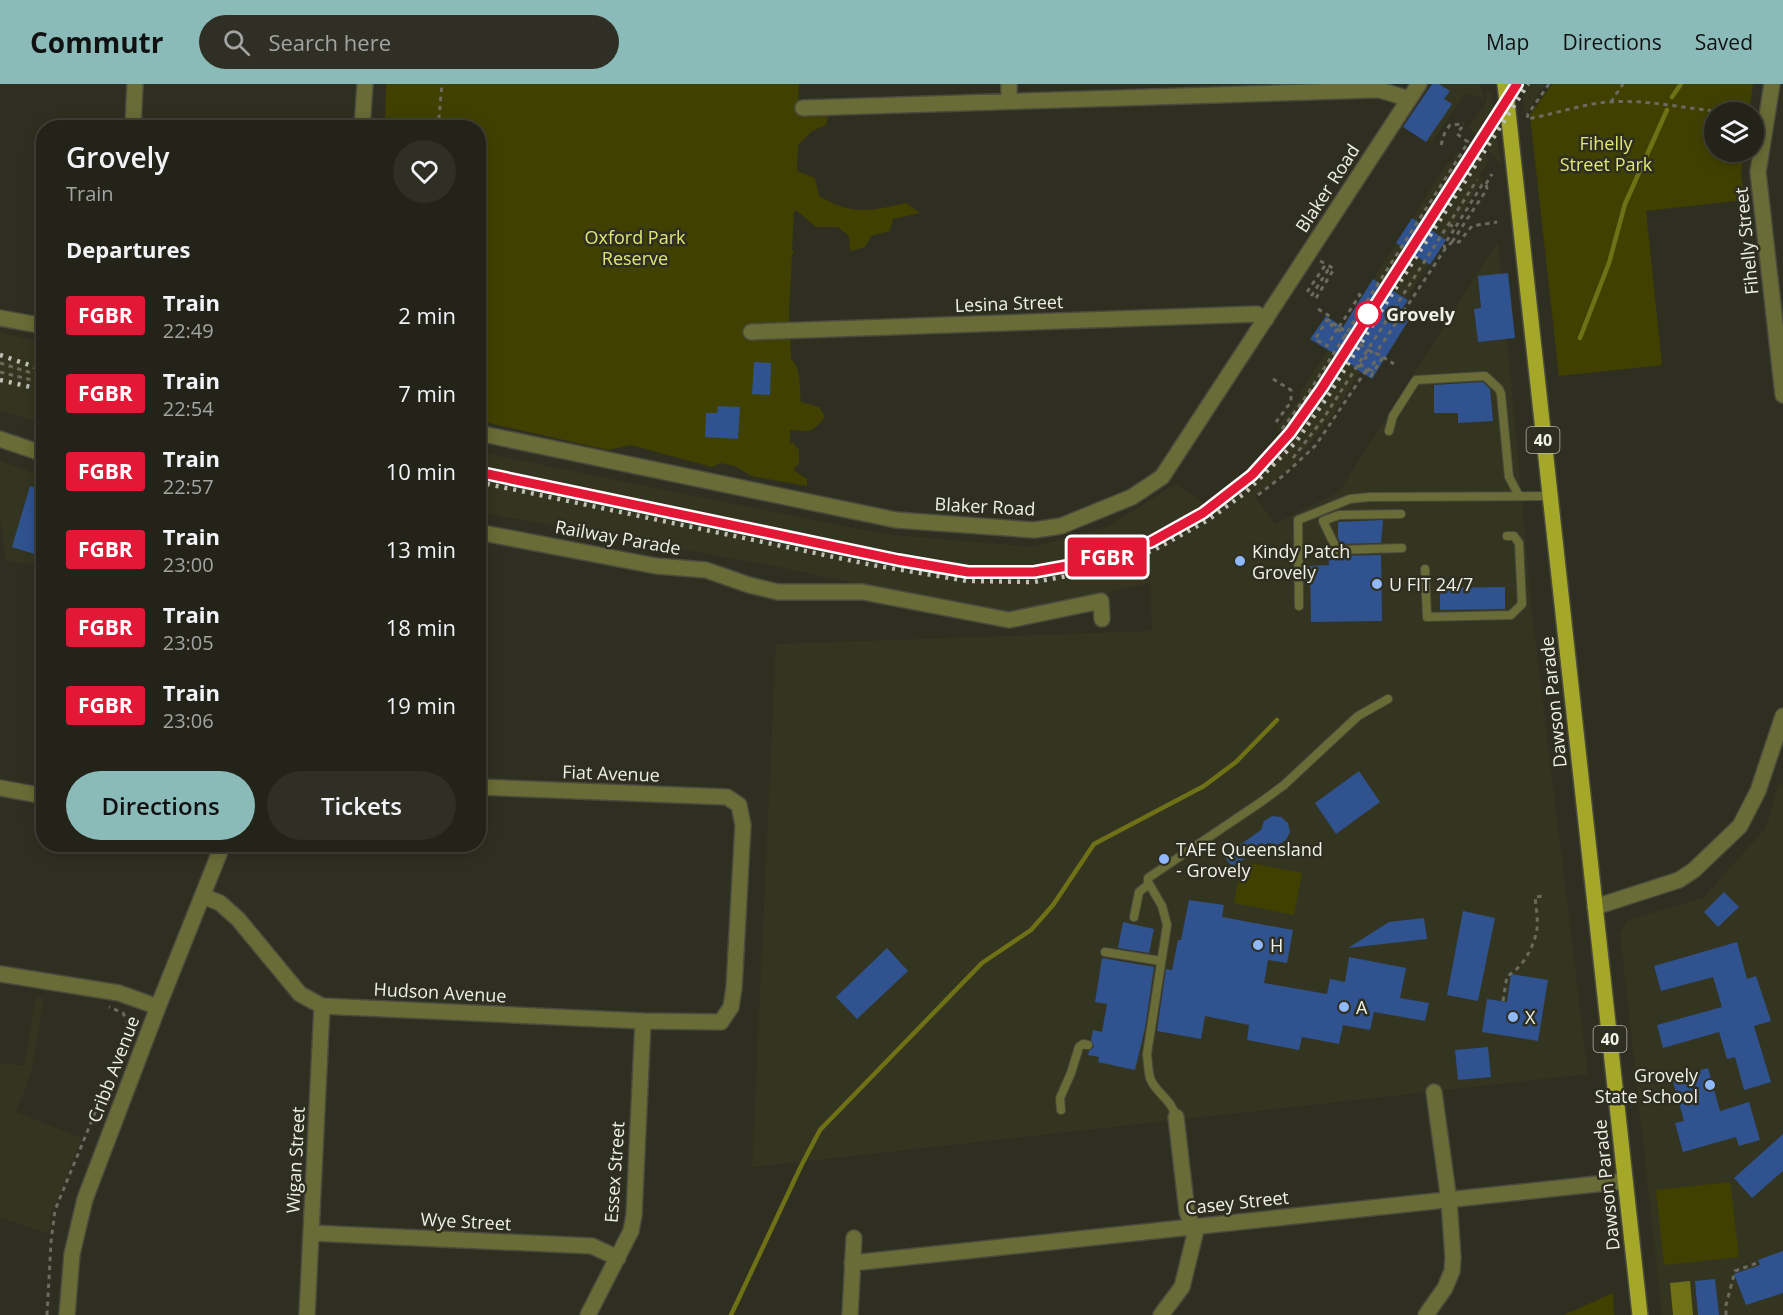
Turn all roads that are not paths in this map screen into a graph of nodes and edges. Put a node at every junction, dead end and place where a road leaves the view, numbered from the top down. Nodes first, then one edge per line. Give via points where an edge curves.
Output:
1 (135, 84) edge
2 (364, 84) edge
3 (1009, 84) edge
4 (1419, 84) edge
5 (1504, 84) edge
6 (1772, 84) edge
7 (1409, 99) junction
8 (1010, 101) junction
9 (803, 108) dead end
10 (133, 120) edge
11 (362, 120) edge
12 (0, 318) edge
13 (1266, 319) junction
14 (36, 325) edge
15 (752, 332) dead end
16 (1783, 395) edge
17 (1389, 431) dead end
18 (486, 435) edge
19 (0, 439) edge
20 (36, 451) edge
21 (1519, 496) junction
22 (1549, 496) junction
23 (1401, 514) dead end
24 (486, 534) edge
25 (1507, 536) dead end
26 (1402, 548) dead end
27 (1425, 569) dead end
28 (1299, 606) dead end
29 (1102, 619) dead end
30 (1388, 699) dead end
31 (1783, 716) edge
32 (0, 788) edge
33 (486, 788) edge
34 (36, 795) edge
35 (220, 852) edge
36 (1149, 884) junction
37 (203, 896) junction
38 (1595, 907) junction
39 (1134, 917) dead end
40 (1105, 952) dead end
41 (1161, 961) junction
42 (0, 974) edge
43 (322, 1006) junction
44 (158, 1007) junction
45 (643, 1021) junction
46 (721, 1022) joint
47 (1088, 1045) dead end
48 (1434, 1092) dead end
49 (1062, 1110) dead end
50 (1176, 1117) joint
51 (1625, 1181) junction
52 (1449, 1201) junction
53 (1191, 1226) junction
54 (311, 1233) junction
55 (854, 1238) dead end
56 (618, 1258) junction
57 (852, 1263) junction
58 (67, 1315) edge
59 (307, 1315) edge
60 (588, 1315) edge
61 (850, 1315) edge
62 (1161, 1315) edge
63 (1426, 1315) edge
64 (1640, 1315) edge

1 - 10 street
2 - 11 street
3 - 8 street
4 - 7 street, Blaker Road
5 - 22 main road, Dawson Parade / 40
6 - 16 street, Fihelly Street via 1758,172
7 - 8 street via 1371,90
7 - 13 street, Blaker Road
8 - 9 street
12 - 14 street
13 - 15 street, Lesina Street via 1257,314
13 - 18 street, Blaker Road via 1162,477 1132,497 1062,526 1035,530 896,520
17 - 21 lane via 1392,416 1416,380 1485,376 1502,394 1509,477
19 - 20 street
21 - 22 lane
21 - 28 lane via 1360,498 1298,520
22 - 38 main road, Dawson Parade / 40
23 - 26 lane via 1339,515 1323,521 1337,550
24 - 29 street, Railway Parade via 656,566 706,570 778,592 863,592 1009,620 1101,601
25 - 27 lane via 1514,536 1519,543 1522,604 1511,615 1427,617
30 - 36 lane via 1358,716 1262,802 1149,875
31 - 38 street via 1758,791 1740,826 1679,880
32 - 34 street
33 - 46 street, Fiat Avenue via 727,797 739,805 743,825 735,988 731,1007
35 - 37 street, Cribb Avenue
36 - 39 lane via 1139,892
36 - 41 lane via 1166,915
37 - 43 street, Hudson Avenue via 220,903 238,919 300,994
37 - 44 street, Cribb Avenue
38 - 51 main road, Dawson Parade / 40
40 - 41 lane
41 - 50 lane via 1147,1054 1150,1078 1173,1105
42 - 44 street via 119,993
43 - 45 street, Hudson Avenue
43 - 54 street, Wigan Street
44 - 58 street, Cribb Avenue via 85,1199 72,1254
45 - 46 street, Hudson Avenue
45 - 56 street, Essex Street via 634,1215
47 - 49 lane via 1079,1047 1060,1098
48 - 52 street
50 - 53 street
51 - 52 street, Casey Street
51 - 64 main road, Dawson Parade / 40
52 - 53 street, Casey Street
52 - 63 street via 1452,1271
53 - 57 street, Casey Street
53 - 62 street via 1194,1234 1182,1287
54 - 56 street, Wye Street via 592,1246
54 - 59 street, Wigan Street
55 - 57 street
56 - 60 street, Essex Street
57 - 61 street

